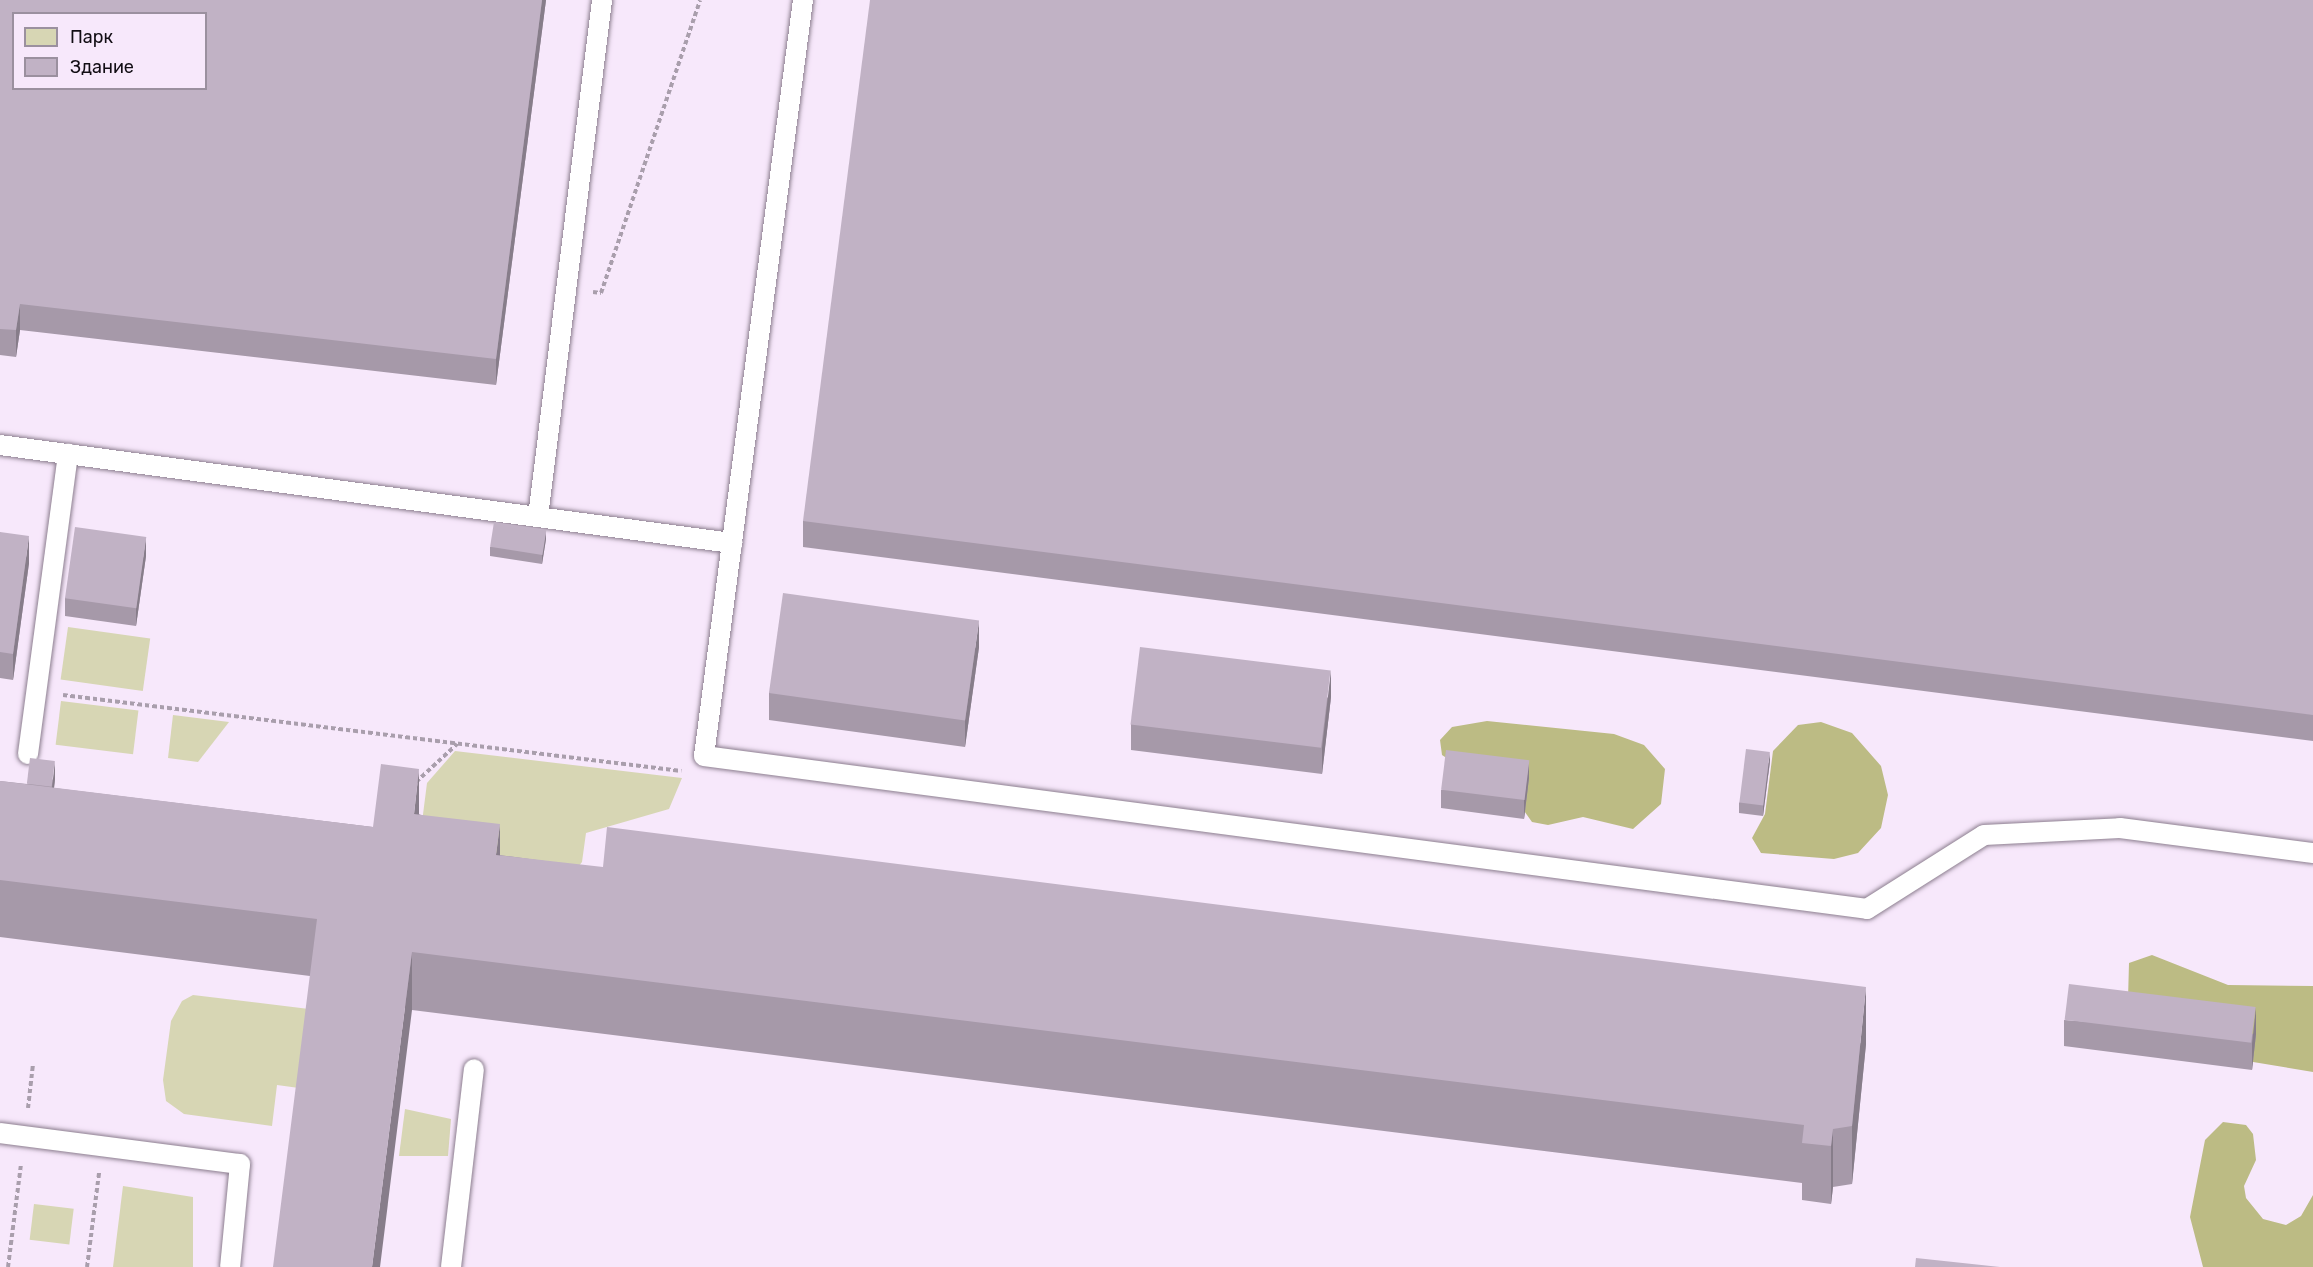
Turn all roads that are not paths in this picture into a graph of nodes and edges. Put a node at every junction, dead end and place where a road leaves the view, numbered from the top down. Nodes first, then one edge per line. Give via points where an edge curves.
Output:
1 (602, 0) edge
2 (803, 0) edge
3 (0, 445) edge
4 (68, 454) junction
5 (538, 517) junction
6 (732, 543) junction
7 (28, 754) dead end
8 (2313, 853) edge
9 (474, 1069) dead end
10 (0, 1133) edge
11 (230, 1267) edge
12 (451, 1267) edge

1 - 5 lane
2 - 6 lane
3 - 4 lane
4 - 5 lane
4 - 7 lane
5 - 6 lane
6 - 8 lane via 704,756 1867,909 1984,835 2120,828
9 - 12 lane
10 - 11 lane via 240,1164

